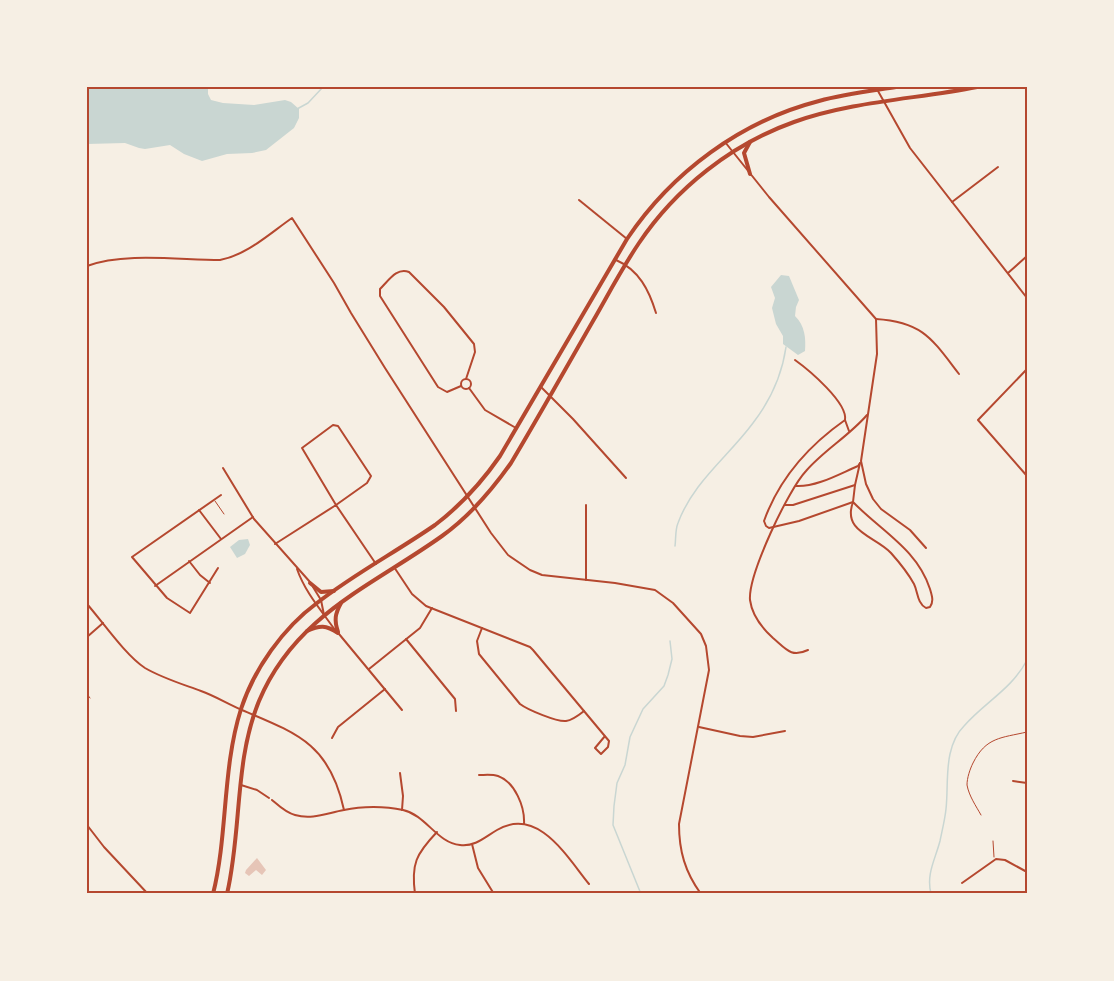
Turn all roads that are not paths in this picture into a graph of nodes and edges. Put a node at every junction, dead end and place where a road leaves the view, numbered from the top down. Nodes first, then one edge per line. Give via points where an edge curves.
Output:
1 (896, 87) edge
2 (977, 87) edge
3 (877, 90) junction
4 (884, 102) junction
5 (725, 142) junction
6 (750, 142) junction
7 (733, 152) junction
8 (998, 167) dead end
9 (750, 174) junction
10 (579, 200) dead end
11 (952, 202) junction
12 (627, 239) junction
13 (1027, 256) edge
14 (614, 259) junction
15 (626, 264) junction
16 (87, 266) edge
17 (1008, 273) junction
18 (1027, 298) edge
19 (656, 313) dead end
20 (876, 320) junction
21 (795, 360) dead end
22 (1027, 369) edge
23 (959, 374) dead end
24 (466, 379) junction
25 (460, 386) junction
26 (540, 386) junction
27 (469, 388) junction
28 (550, 395) junction
29 (868, 413) junction
30 (845, 420) junction
31 (516, 428) junction
32 (850, 432) junction
33 (861, 460) junction
34 (223, 468) dead end
35 (1027, 476) edge
36 (626, 478) dead end
37 (855, 485) junction
38 (795, 486) junction
39 (221, 495) dead end
40 (468, 496) junction
41 (214, 500) junction
42 (853, 502) junction
43 (785, 504) junction
44 (336, 505) junction
45 (586, 505) dead end
46 (475, 507) junction
47 (199, 510) junction
48 (224, 514) dead end
49 (253, 517) junction
50 (774, 527) junction
51 (220, 539) junction
52 (275, 544) junction
53 (926, 548) dead end
54 (189, 561) junction
55 (376, 564) junction
56 (394, 567) junction
57 (218, 568) dead end
58 (297, 569) junction
59 (586, 580) junction
60 (210, 583) junction
61 (310, 583) junction
62 (155, 586) junction
63 (334, 591) junction
64 (321, 600) junction
65 (342, 602) junction
66 (87, 604) edge
67 (315, 604) junction
68 (432, 608) junction
69 (324, 615) junction
70 (104, 623) junction
71 (482, 628) junction
72 (304, 633) junction
73 (338, 633) junction
74 (87, 637) edge
75 (406, 639) junction
76 (808, 650) dead end
77 (369, 669) junction
78 (385, 689) junction
79 (87, 694) edge
80 (90, 698) dead end
81 (241, 709) junction
82 (402, 710) dead end
83 (456, 711) dead end
84 (584, 711) junction
85 (254, 714) junction
86 (699, 727) junction
87 (786, 731) dead end
88 (1027, 732) edge
89 (605, 736) junction
90 (332, 738) dead end
91 (400, 773) dead end
92 (479, 775) dead end
93 (1013, 781) dead end
94 (1027, 783) edge
95 (241, 785) junction
96 (268, 798) dead end
97 (272, 800) dead end
98 (344, 810) junction
99 (402, 810) junction
100 (981, 815) dead end
101 (524, 824) junction
102 (87, 825) edge
103 (437, 832) junction
104 (993, 841) dead end
105 (472, 844) junction
106 (995, 859) junction
107 (1027, 872) edge
108 (962, 883) dead end
109 (229, 884) junction
110 (589, 884) dead end
111 (148, 894) edge
112 (213, 894) edge
113 (227, 894) edge
114 (232, 894) edge
115 (415, 894) edge
116 (494, 894) edge
117 (701, 894) edge

1 - 3 main road
2 - 4 main road
3 - 4 street
3 - 5 main road via 801,106
4 - 6 main road via 809,117
4 - 11 street via 910,148
5 - 7 street
5 - 12 main road via 672,184
6 - 7 main road
6 - 9 main road via 744,153
7 - 9 street
7 - 15 main road via 673,201
8 - 11 street
9 - 20 street
10 - 12 street
11 - 17 street
12 - 14 main road
13 - 17 street
14 - 15 street
14 - 26 main road
15 - 19 street via 642,281
15 - 28 main road
16 - 40 street via 118,259 234,258 292,218
17 - 18 street
20 - 23 street via 899,322 922,331
20 - 29 street via 877,354
21 - 30 street via 838,401
22 - 35 street via 978,420
24 - 25 street
24 - 25 street via 474,344 409,272 398,272 380,289 380,296 438,387 447,392
24 - 27 street via 471,383
25 - 27 street
26 - 28 street
26 - 31 main road
27 - 31 street via 485,410
28 - 36 street
28 - 46 main road via 511,463
29 - 32 street
29 - 33 street
30 - 32 street
30 - 50 street via 786,476 764,521 766,526
31 - 40 main road
32 - 38 street via 806,470
33 - 37 street
33 - 38 street via 858,466 822,481
33 - 53 street via 873,499
34 - 49 street
37 - 42 street
37 - 43 street via 793,505
38 - 43 street
39 - 41 street
40 - 46 street
40 - 55 main road via 436,524
41 - 47 street
41 - 48 lane
42 - 42 street via 917,561 927,579 933,602 930,607 922,606 914,584 891,553 855,528 850,510
42 - 50 street
43 - 50 street
44 - 44 street via 302,448 333,425 338,426 371,476
44 - 52 street
44 - 55 street
45 - 59 street
46 - 56 main road via 444,535
46 - 59 street via 501,547 524,566 542,575
47 - 51 street
47 - 62 street via 132,557
49 - 51 street
49 - 52 street
50 - 76 street via 752,580 750,600 762,627 791,654
51 - 54 street
52 - 58 street
54 - 60 street
54 - 62 street
55 - 63 main road
56 - 65 main road
56 - 68 street via 412,594
57 - 60 street
58 - 61 street
58 - 67 street
59 - 86 street via 655,590 693,624 706,646 709,670
60 - 62 street via 190,613
61 - 63 main road via 321,592
61 - 64 street
63 - 64 main road
64 - 67 main road
64 - 69 street
65 - 69 main road
65 - 73 main road via 335,614
66 - 70 street
67 - 69 street
67 - 81 main road via 274,648
68 - 71 street
68 - 75 street via 424,623
69 - 72 main road
69 - 73 street
70 - 74 street
70 - 81 street via 144,667
71 - 84 street via 530,647
71 - 84 street via 477,641 479,654 520,704 565,721
72 - 73 main road via 324,626
72 - 85 main road via 276,668
73 - 77 street
75 - 77 street
75 - 83 street via 455,699
77 - 78 street
78 - 82 street
78 - 90 street via 338,727
79 - 80 lane
81 - 85 street
81 - 112 main road
84 - 89 street
85 - 95 main road
85 - 98 street via 296,735 320,755 335,778
86 - 87 street via 753,737
86 - 117 street via 678,824 683,862
88 - 100 lane via 987,743 976,757 968,785
89 - 89 street via 596,748 601,754 610,744
91 - 99 street
92 - 101 street via 498,776 505,781 523,806
93 - 94 street
95 - 96 street
95 - 109 main road
97 - 98 street via 292,814 306,818
98 - 99 street
99 - 103 street via 421,818
101 - 105 street via 505,826
101 - 110 street via 546,834
102 - 111 street
103 - 105 street via 453,844
103 - 115 street via 416,859
104 - 106 lane
105 - 116 street via 478,868
106 - 107 street
106 - 108 street
109 - 113 main road
109 - 114 street

